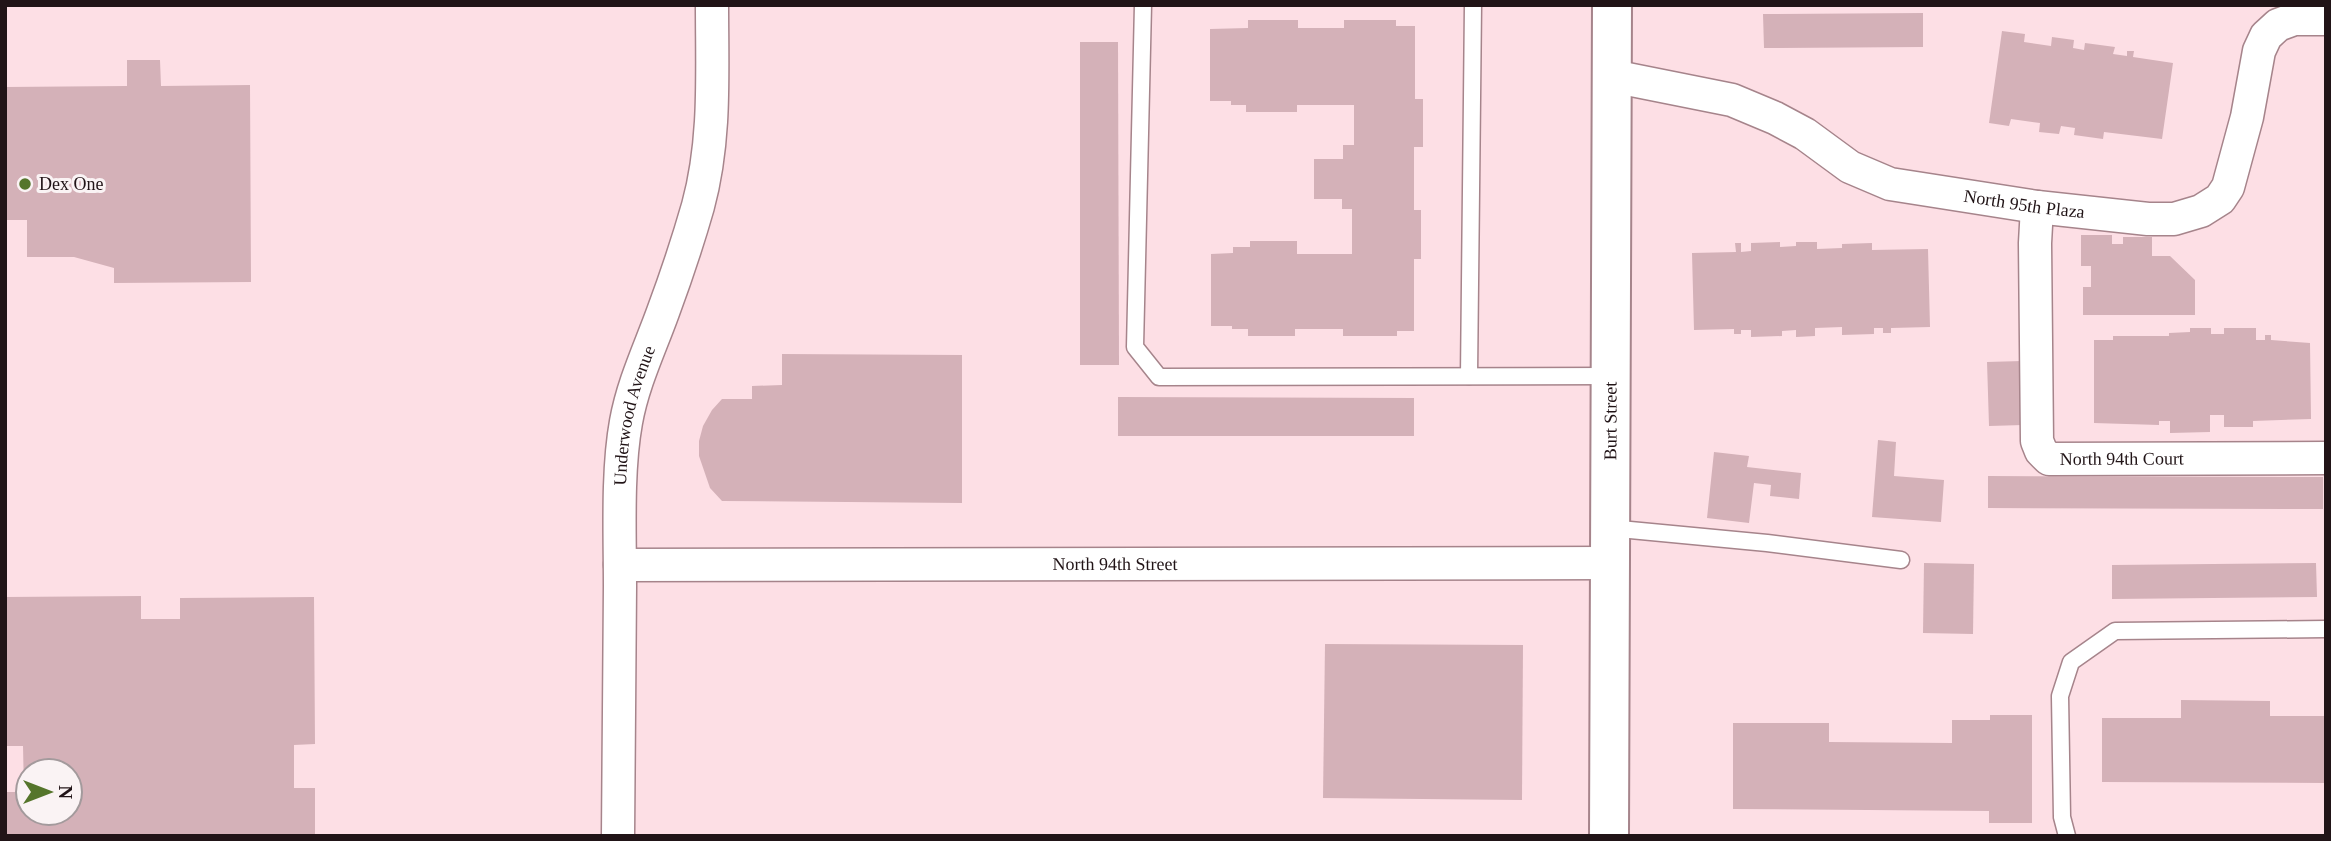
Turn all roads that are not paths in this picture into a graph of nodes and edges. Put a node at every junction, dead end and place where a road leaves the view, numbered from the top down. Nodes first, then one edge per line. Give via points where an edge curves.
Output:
1 (712, 5) edge
2 (1143, 5) edge
3 (1473, 5) edge
4 (1612, 5) edge
5 (2326, 19) edge
6 (1612, 76) junction
7 (2037, 207) junction
8 (1469, 376) junction
9 (1611, 376) junction
10 (2326, 458) edge
11 (1609, 545) junction
12 (1901, 560) dead end
13 (620, 565) junction
14 (2326, 629) edge
15 (618, 836) edge
16 (1609, 836) edge
17 (2067, 836) edge

1 - 13 street, Underwood Avenue via 710,153 694,220 629,409 622,467
2 - 8 lane via 1135,347 1159,377
3 - 8 lane
4 - 6 street, Burt Street
5 - 7 street, North 95th Plaza via 2294,19 2266,36 2228,187 2220,199 2174,219
6 - 7 street, North 95th Plaza via 1732,100 1805,134 1850,167 1890,184
6 - 9 street, Burt Street
7 - 10 street, North 94th Court via 2037,441 2049,459
8 - 9 lane
9 - 11 street, Burt Street
11 - 12 lane via 1767,543
11 - 13 street, North 94th Street
11 - 16 street, Burt Street
13 - 15 street, Underwood Avenue
14 - 17 lane via 2115,631 2071,662 2060,696 2062,817

